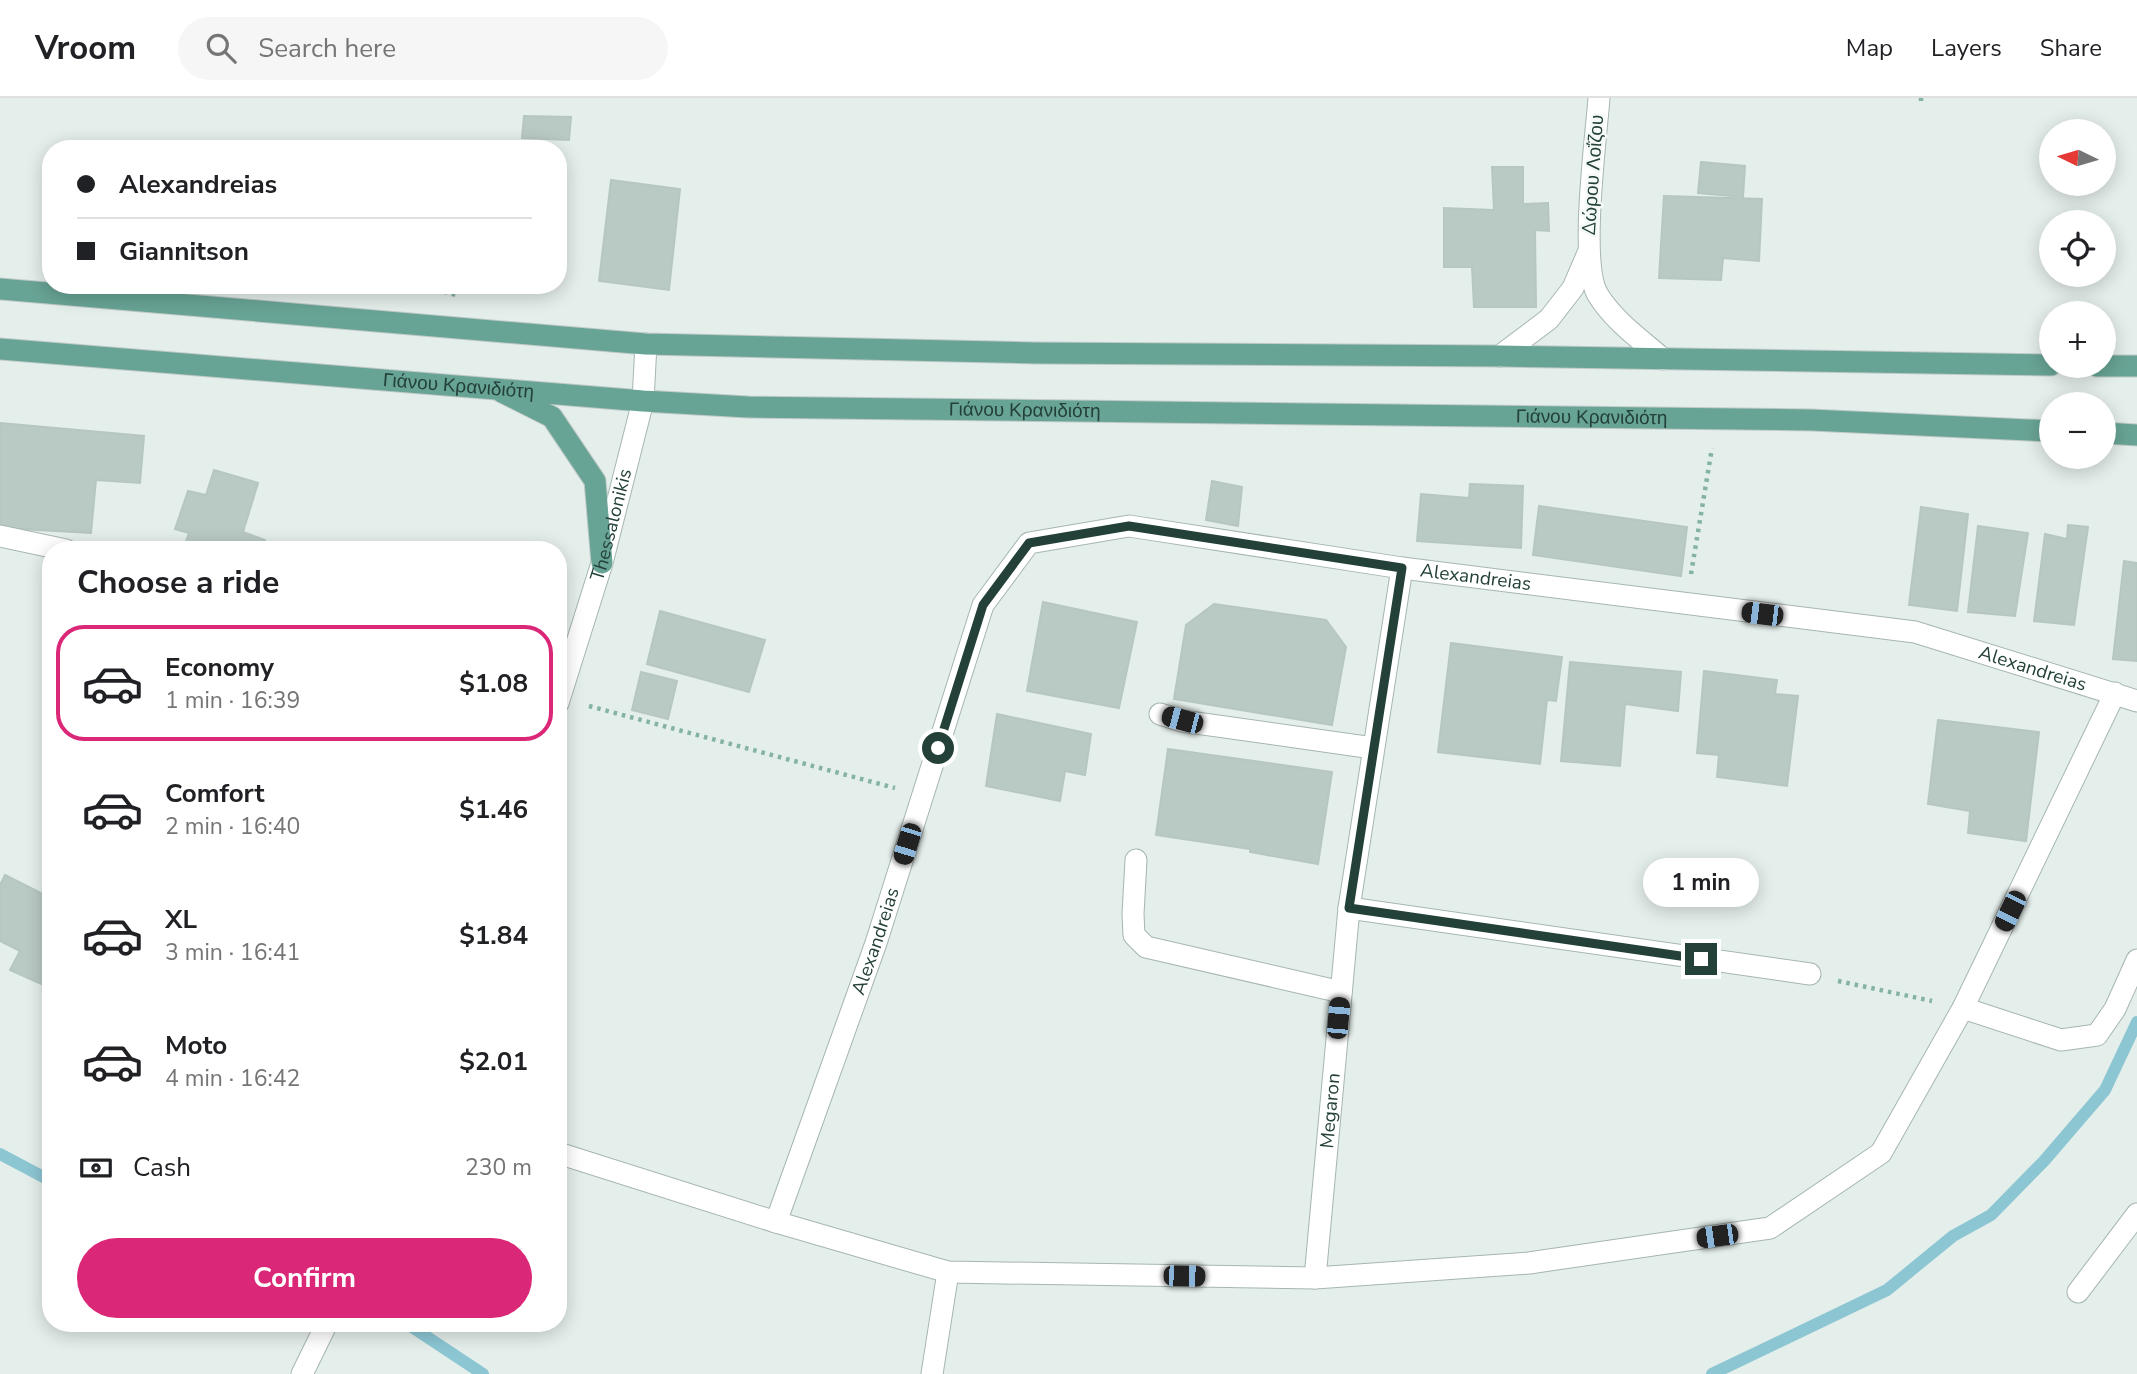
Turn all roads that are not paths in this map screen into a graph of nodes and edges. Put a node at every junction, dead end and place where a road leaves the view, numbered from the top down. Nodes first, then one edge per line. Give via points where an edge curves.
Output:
1 (1599, 98) edge
2 (1588, 253) junction
3 (0, 289) edge
4 (42, 293) edge
5 (59, 294) edge
6 (646, 344) junction
7 (0, 349) edge
8 (1500, 356) junction
9 (1663, 359) junction
10 (2039, 365) edge
11 (2116, 366) edge
12 (2137, 366) edge
13 (492, 387) junction
14 (643, 401) junction
15 (2039, 430) edge
16 (2116, 434) edge
17 (2137, 435) edge
18 (0, 536) edge
19 (42, 545) edge
20 (601, 563) junction
21 (1402, 568) junction
22 (567, 675) edge
23 (2115, 693) junction
24 (2137, 701) edge
25 (1160, 714) dead end
26 (1373, 748) junction
27 (1136, 860) dead end
28 (1349, 908) junction
29 (2137, 960) edge
30 (1810, 974) road end
31 (1340, 992) junction
32 (1962, 1008) junction
33 (567, 1156) edge
34 (2137, 1214) edge
35 (776, 1222) junction
36 (948, 1272) junction
37 (1315, 1278) junction
38 (2078, 1292) dead end
39 (323, 1332) edge
40 (302, 1374) edge
41 (932, 1374) edge

1 - 2 street, Δώρου Λοΐζου
2 - 8 street, Δώρου Λοΐζου via 1573,288 1549,319
2 - 9 street, Δώρου Λοΐζου via 1597,293 1620,322
3 - 4 main road
5 - 6 main road
6 - 8 main road via 1035,353
6 - 14 street, Thessalonikis
7 - 13 main road, Γιάνου Κρανιδιότη
8 - 9 main road
9 - 10 main road
11 - 12 main road
13 - 14 main road, Γιάνου Κρανιδιότη
13 - 20 main road via 552,417 595,481
14 - 15 main road, Γιάνου Κρανιδιότη via 761,407 1811,420
14 - 20 street, Thessalonikis
16 - 17 main road
18 - 19 street
20 - 22 street, Thessalonikis
21 - 23 street, Alexandreias via 1915,632
21 - 26 street, Megaron
21 - 35 street, Alexandreias via 1129,526 1029,543 983,605 876,943
23 - 24 street, Alexandreias
23 - 32 street
25 - 26 street
26 - 28 street, Megaron
27 - 31 street via 1134,935 1146,947
28 - 30 street
28 - 31 street, Megaron
29 - 32 street via 2115,1009 2097,1035 2061,1040
31 - 37 street, Megaron
32 - 37 street via 1881,1153 1770,1228 1530,1263
33 - 35 street
34 - 38 street
35 - 36 street
36 - 37 street
36 - 41 street
39 - 40 street

